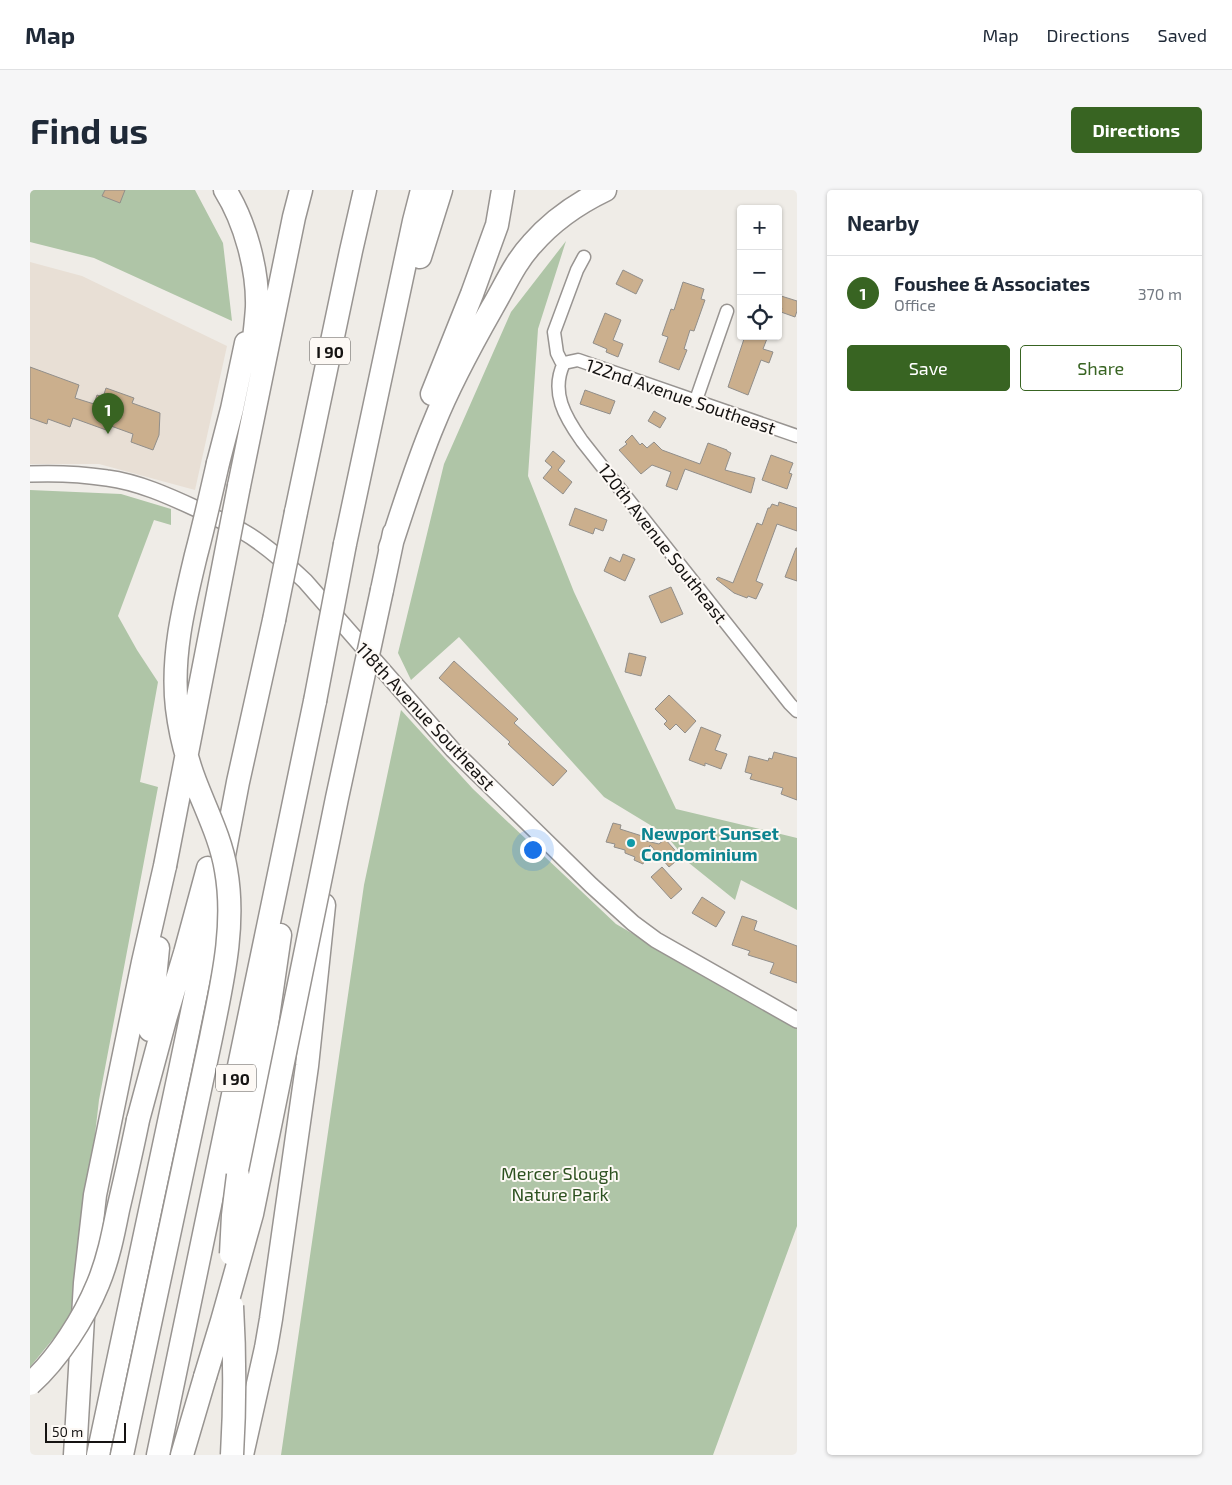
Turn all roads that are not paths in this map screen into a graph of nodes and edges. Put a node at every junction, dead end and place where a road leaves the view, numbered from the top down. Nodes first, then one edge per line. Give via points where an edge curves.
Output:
1 (225, 190) edge
2 (301, 190) edge
3 (365, 190) edge
4 (422, 190) edge
5 (441, 190) edge
6 (503, 190) edge
7 (605, 190) edge
8 (584, 257) dead end
9 (254, 267) junction
10 (727, 311) dead end
11 (564, 363) junction
12 (696, 400) junction
13 (797, 436) edge
14 (244, 460) junction
15 (360, 472) junction
16 (30, 474) edge
17 (390, 548) junction
18 (315, 701) junction
19 (797, 711) edge
20 (238, 782) junction
21 (337, 798) junction
22 (165, 866) junction
23 (797, 1020) edge
24 (138, 1120) junction
25 (205, 1377) junction
26 (30, 1384) edge
27 (75, 1455) edge
28 (98, 1455) edge
29 (122, 1455) edge
30 (158, 1455) edge
31 (182, 1455) edge
32 (194, 1455) edge
33 (232, 1455) edge
34 (242, 1455) edge

1 - 9 highway via 242,225
2 - 14 highway
3 - 20 highway, I 90, bridge
4 - 15 highway, I 90
5 - 15 highway via 420,254
6 - 17 highway via 497,225 411,451
7 - 17 highway via 585,199 560,218 531,245 514,269 448,389 419,460
8 - 11 street via 554,332 557,352
9 - 14 highway via 257,306
9 - 29 highway, bridge via 245,352 180,626 176,666 176,692 185,751 226,870 229,927 222,985
10 - 12 street
11 - 12 street, 122nd Avenue Southeast via 578,360
11 - 19 street, 120th Avenue Southeast via 558,387 569,422
12 - 13 street, 122nd Avenue Southeast
14 - 22 highway, bridge
15 - 18 highway, I 90, bridge
16 - 23 street, 118th Avenue Southeast via 74,474 129,483 177,500 260,543 305,581 453,750 591,886 656,940
17 - 21 highway, bridge
18 - 30 highway, I 90
18 - 33 highway, bridge via 265,1038 233,1215 230,1272 235,1387
20 - 24 highway, bridge via 222,817
20 - 28 highway, I 90, bridge
21 - 25 highway, bridge via 252,1214
21 - 34 highway, bridge via 304,1085 266,1348
22 - 24 highway via 155,984
22 - 27 highway, bridge via 95,1194 85,1283
24 - 26 highway, bridge via 109,1251 98,1284 68,1338
25 - 31 highway
25 - 32 highway via 204,1417

